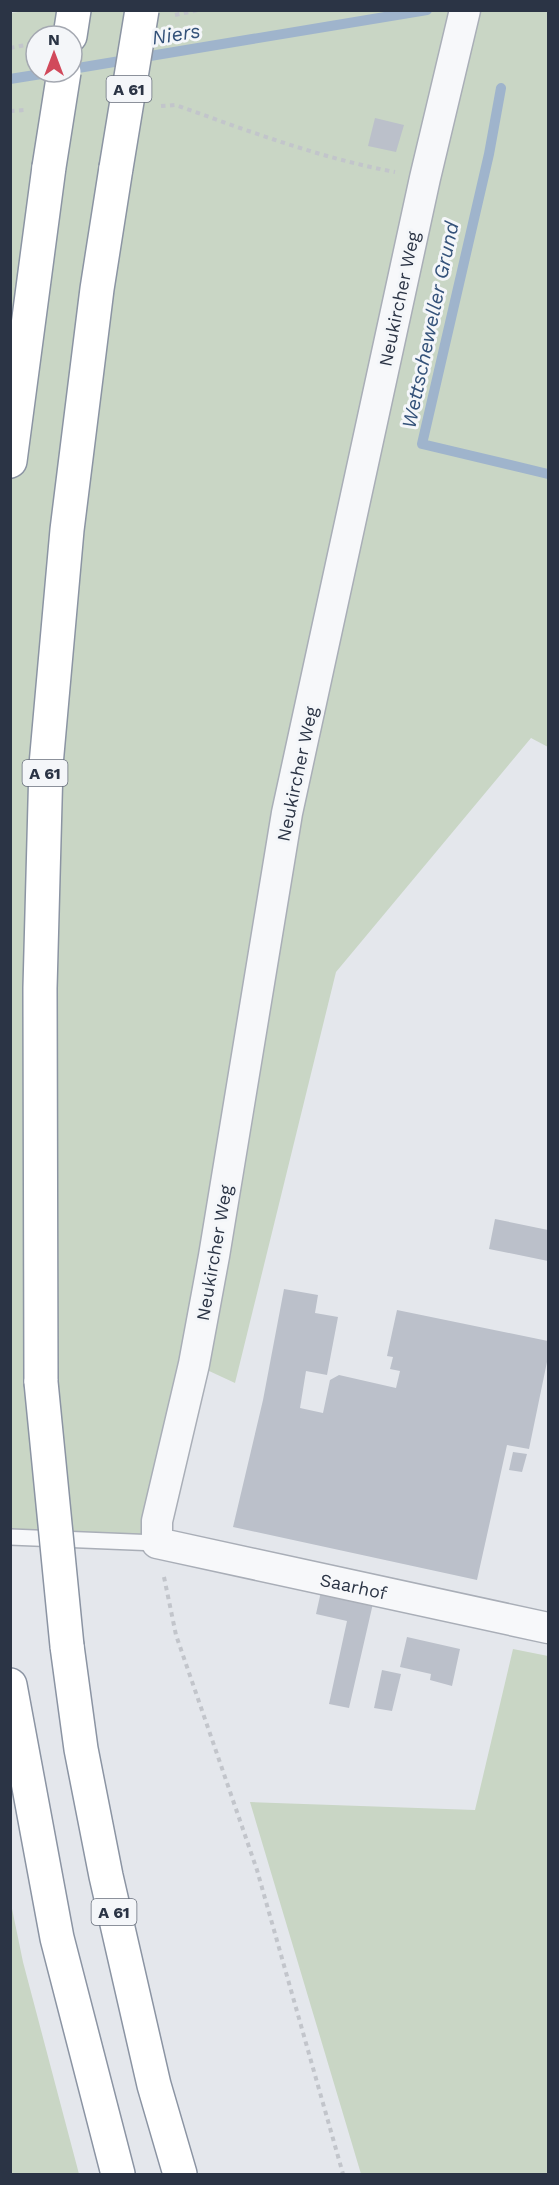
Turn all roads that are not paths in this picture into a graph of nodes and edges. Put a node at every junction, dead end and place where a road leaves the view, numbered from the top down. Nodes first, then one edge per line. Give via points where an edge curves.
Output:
1 (142, 10) edge
2 (465, 10) edge
3 (62, 84) edge
4 (10, 461) edge
5 (10, 1537) edge
6 (157, 1543) junction
7 (549, 1628) edge
8 (10, 1685) edge
9 (118, 2175) edge
10 (180, 2175) edge

1 - 10 highway, A 61, bridge via 97,289 67,530 46,765 40,988 41,1382 81,1749 153,2085
2 - 6 street, Neukircher Weg via 287,813 214,1256 194,1364 157,1521
3 - 4 highway, bridge
5 - 6 lane
6 - 7 street, Saarhof
8 - 9 highway via 57,1938

